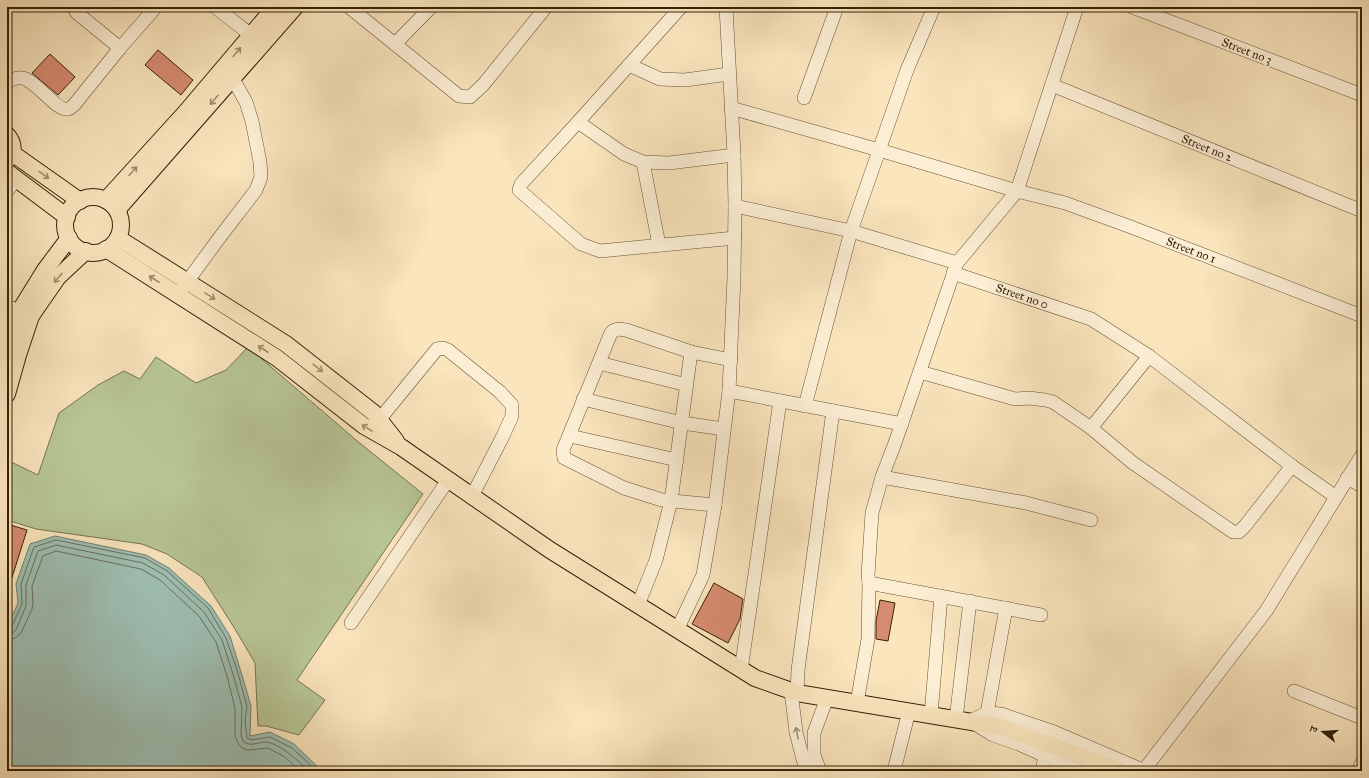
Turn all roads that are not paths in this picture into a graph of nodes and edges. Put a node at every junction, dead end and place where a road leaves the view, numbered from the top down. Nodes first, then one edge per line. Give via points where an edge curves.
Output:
1 (73, 7) edge
2 (156, 7) edge
3 (215, 7) edge
4 (275, 7) edge
5 (295, 7) edge
6 (349, 7) edge
7 (431, 7) edge
8 (546, 7) edge
9 (681, 7) edge
10 (726, 7) edge
11 (837, 7) edge
12 (934, 7) edge
13 (1077, 7) edge
14 (1132, 7) edge
15 (257, 40) junction
16 (395, 44) junction
17 (120, 48) junction
18 (629, 65) junction
19 (729, 74) junction
20 (233, 79) junction
21 (7, 81) edge
22 (1052, 85) junction
23 (1362, 95) edge
24 (804, 98) dead end
25 (731, 108) junction
26 (578, 122) junction
27 (7, 135) edge
28 (879, 150) junction
29 (734, 155) junction
30 (10, 156) edge
31 (643, 162) junction
32 (10, 181) edge
33 (1017, 191) junction
34 (80, 201) junction
35 (112, 205) junction
36 (735, 206) junction
37 (1362, 211) edge
38 (67, 217) junction
39 (851, 231) junction
40 (69, 238) junction
41 (735, 238) junction
42 (112, 243) junction
43 (659, 245) junction
44 (86, 251) junction
45 (955, 268) junction
46 (188, 282) junction
47 (178, 294) junction
48 (19, 311) edge
49 (1362, 316) edge
50 (255, 324) junction
51 (246, 338) junction
52 (7, 346) edge
53 (691, 352) junction
54 (1149, 356) junction
55 (730, 360) junction
56 (599, 363) junction
57 (920, 372) junction
58 (687, 385) junction
59 (729, 391) junction
60 (7, 394) edge
61 (583, 399) junction
62 (780, 401) junction
63 (805, 406) junction
64 (833, 411) junction
65 (379, 420) junction
66 (682, 423) junction
67 (902, 424) junction
68 (1091, 428) junction
69 (724, 429) junction
70 (570, 436) junction
71 (401, 448) junction
72 (1362, 455) edge
73 (677, 460) junction
74 (1292, 466) junction
75 (882, 477) junction
76 (1347, 478) junction
77 (448, 480) junction
78 (1362, 486) edge
79 (472, 496) junction
80 (1336, 497) junction
81 (671, 501) junction
82 (715, 505) junction
83 (1092, 520) dead end
84 (869, 583) junction
85 (941, 596) junction
86 (970, 601) junction
87 (638, 605) junction
88 (1006, 608) junction
89 (1041, 615) dead end
90 (351, 623) dead end
91 (677, 630) junction
92 (741, 670) junction
93 (1294, 691) dead end
94 (794, 692) junction
95 (827, 698) junction
96 (857, 703) junction
97 (909, 711) junction
98 (987, 713) junction
99 (931, 715) junction
100 (1362, 718) edge
101 (963, 720) junction
102 (1045, 756) junction
103 (1362, 762) edge
104 (806, 771) edge
105 (820, 771) edge
106 (894, 771) edge
107 (1042, 771) edge
108 (1079, 771) edge
109 (1120, 771) edge
110 (1144, 771) edge
111 (1358, 771) edge

1 - 17 street
2 - 17 street
3 - 15 street
4 - 15 main road
5 - 15 main road
6 - 16 street
7 - 16 street
8 - 16 street via 483,85 470,97 459,96
9 - 18 street
10 - 19 street
11 - 24 street
12 - 28 street via 907,70
13 - 22 street
14 - 23 street, Street no 3
15 - 20 main road
35 -> 15 main road via 186,112
17 - 21 street via 68,109 59,106 24,78
18 - 19 street via 660,79 685,80
18 - 26 street
19 - 25 street
20 -> 35 main road
20 - 46 street via 246,102 252,121 261,177 256,190
22 - 33 street
22 - 37 street, Street no 2
25 - 28 street, Street no 1
25 - 29 street
26 - 31 street via 624,154
26 - 43 street via 521,184 519,190 581,244 600,251
27 - 30 main road via 13,145
28 - 33 street, Street no 1
28 - 39 street
29 - 31 street via 669,163
29 - 36 street
30 -> 34 main road
31 - 43 street
32 - 38 main road
33 - 45 street
33 - 49 street, Street no 1 via 1065,203
34 - 35 main road via 96,197
34 - 38 main road via 71,208
35 - 42 main road via 120,217 121,228
36 - 39 street, Street no 0
36 - 41 street
38 - 40 main road via 66,233
39 - 45 street, Street no 0
39 - 63 street
40 - 44 main road via 72,243
40 - 48 main road
41 - 43 street
41 - 55 street
42 - 44 main road via 101,252
42 - 46 main road
47 -> 42 main road
44 -> 48 main road
45 - 54 street, Street no 0 via 1091,319
45 - 57 street
46 - 47 street
46 -> 50 main road
47 - 51 main road
48 - 52 main road
48 - 60 main road via 18,355
50 - 51 main road
50 -> 65 main road via 286,344 374,413
71 -> 51 main road via 364,426 277,358
53 - 55 street
53 - 56 street via 619,329 611,333
53 - 58 street
54 - 68 street
54 - 74 street, Street no 0
55 - 59 street
56 - 58 street
56 - 61 street
57 - 67 street
57 - 68 street via 1015,399 1029,398 1053,402
58 - 66 street
59 - 62 street
59 - 69 street
61 - 66 street
61 - 70 street
62 - 63 street
62 - 92 street
63 - 64 street
64 - 67 street
64 - 94 street
65 - 71 main road
65 - 79 street via 437,349 448,350 500,392 512,405 512,416
66 - 69 street
66 - 73 street
67 - 75 street
68 - 74 street via 1133,463 1233,532 1239,532 1245,526
69 - 82 street
70 - 73 street
70 - 81 street via 563,450 564,458 624,488
71 - 77 main road
72 - 76 street
73 - 81 street
74 - 80 street, Street no 0
75 - 83 street via 1026,503
75 - 84 street via 872,513
76 - 78 street
76 - 80 street
77 - 79 main road
77 - 90 street
79 - 87 main road via 550,550
80 - 110 street via 1266,612
81 - 82 street
81 - 87 street via 656,560
82 - 91 street via 703,575
84 - 85 street
84 - 96 street via 868,639
85 - 86 street
85 - 99 street
86 - 88 street
86 - 101 street
87 - 91 main road
88 - 89 street
88 - 98 street
91 - 92 main road
92 - 94 main road via 755,678
93 - 100 street
94 - 95 main road
104 -> 94 street via 796,732
95 - 96 main road
95 - 105 street via 814,733 814,755
96 - 97 main road
97 - 99 main road
97 - 106 street
98 - 101 street
98 - 110 street via 1001,714 1054,732
99 - 101 main road
101 - 102 street
101 - 109 main road via 1002,727
102 - 107 street
102 - 108 street
103 - 111 street

